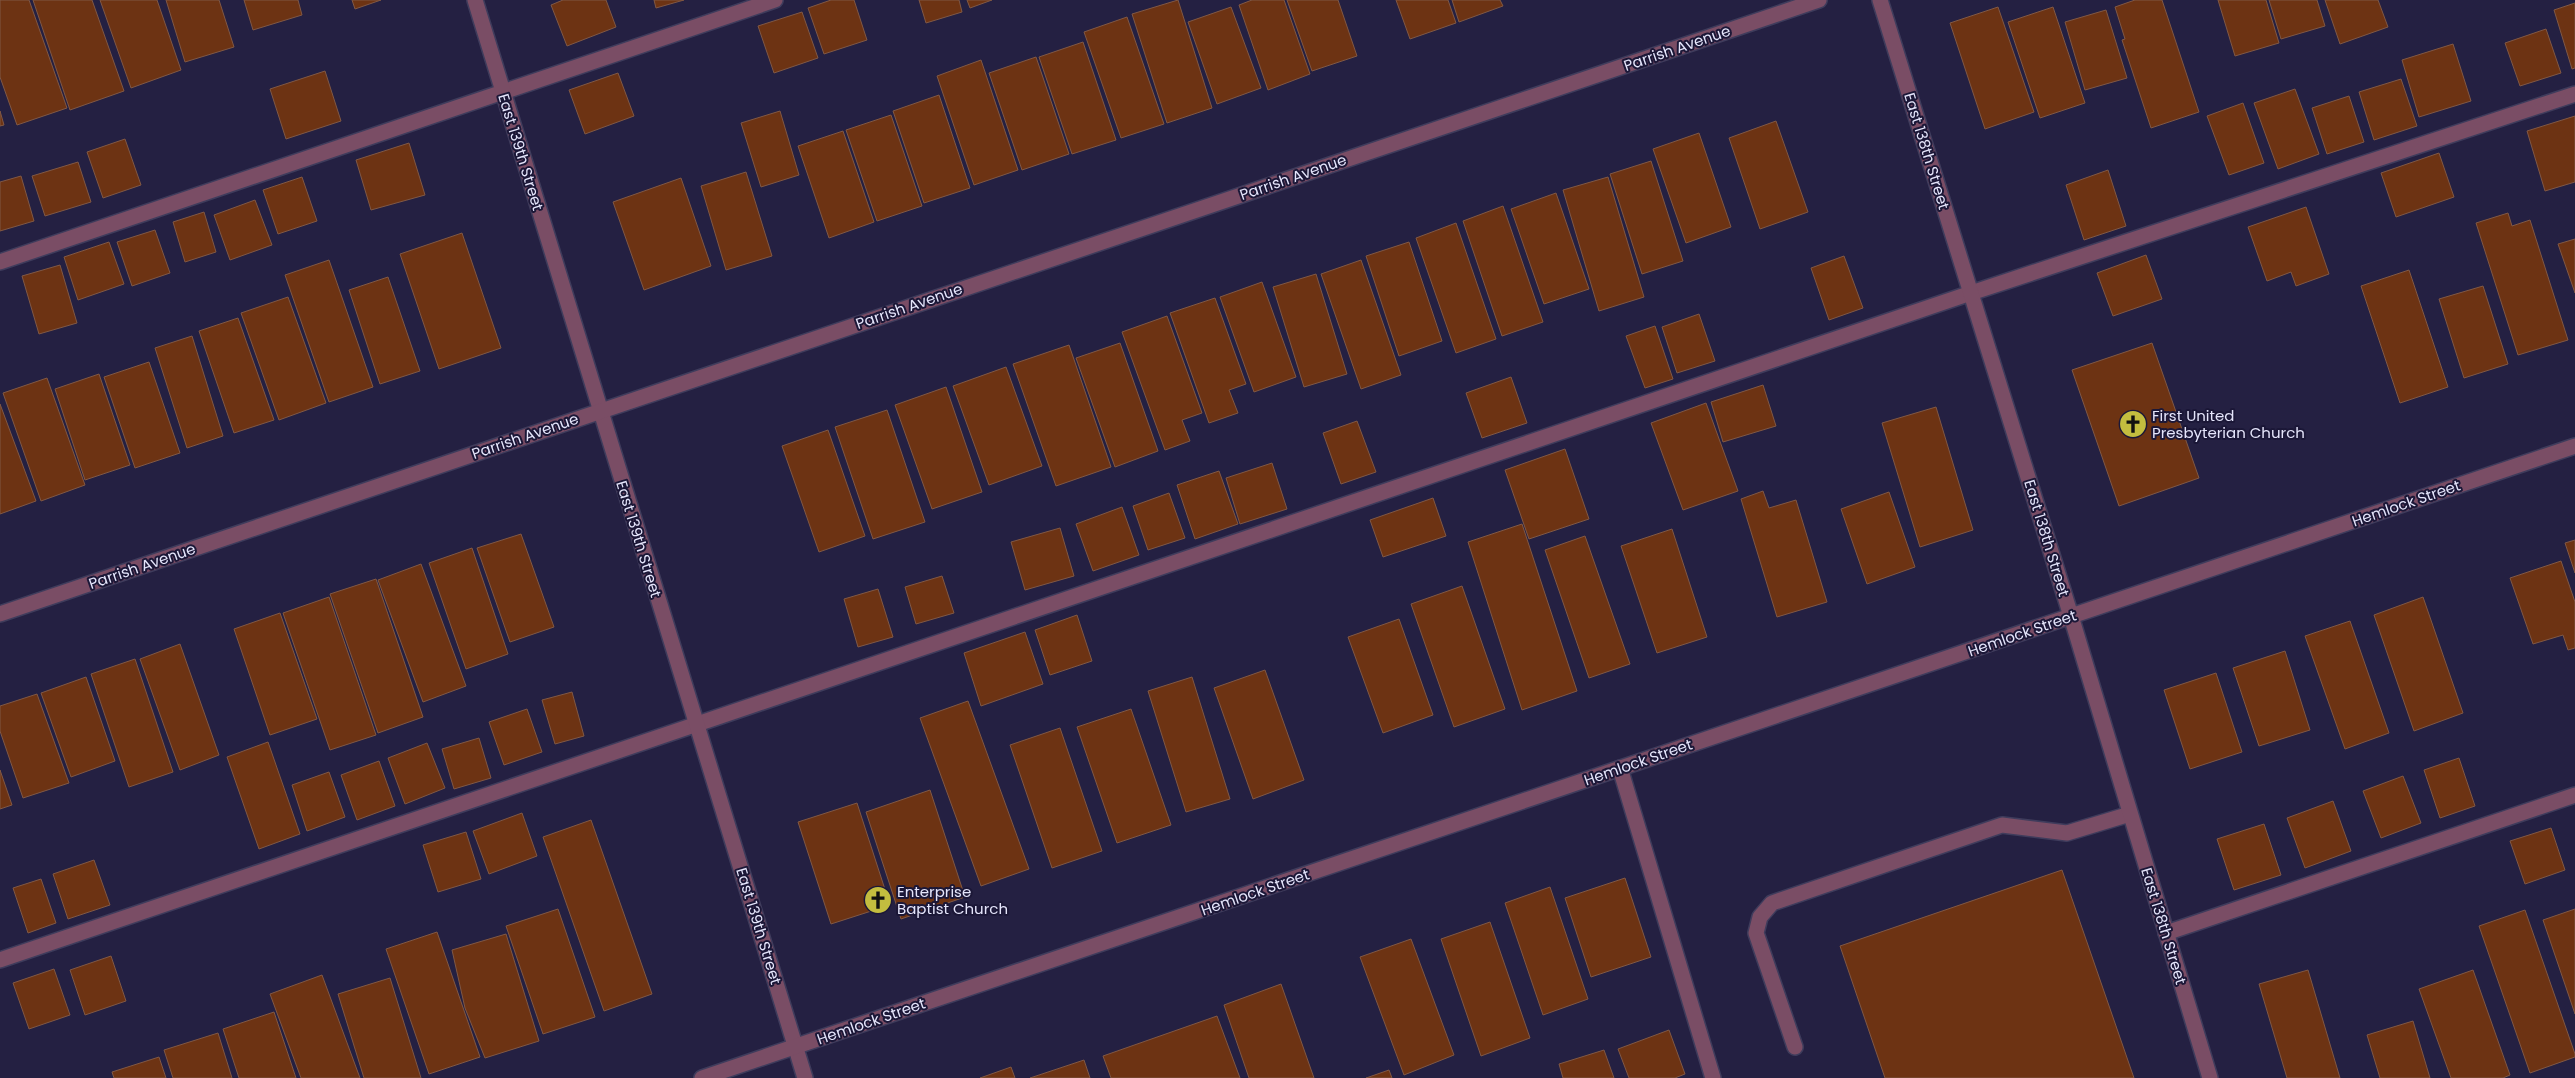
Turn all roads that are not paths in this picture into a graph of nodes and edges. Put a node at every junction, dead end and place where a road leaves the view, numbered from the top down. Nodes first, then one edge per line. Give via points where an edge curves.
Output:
1 (475, 0) edge
2 (775, 0) edge
3 (1819, 0) edge
4 (1880, 0) edge
5 (503, 92) junction
6 (2575, 94) edge
7 (0, 262) edge
8 (1971, 293) junction
9 (600, 411) junction
10 (2575, 446) edge
11 (0, 614) edge
12 (2071, 616) junction
13 (697, 726) junction
14 (1620, 768) junction
15 (2575, 795) edge
16 (2130, 814) junction
17 (2166, 933) junction
18 (0, 960) edge
19 (796, 1046) junction
20 (1795, 1047) dead end
21 (702, 1078) edge
22 (805, 1078) edge
23 (1713, 1078) edge
24 (2210, 1078) edge

1 - 5 street, East 139th Street
2 - 5 street
3 - 9 street, Parrish Avenue
4 - 8 street, East 138th Street
5 - 7 street
5 - 9 street, East 139th Street
6 - 8 street
8 - 12 street, East 138th Street
8 - 13 street
9 - 11 street, Parrish Avenue
9 - 13 street, East 139th Street
10 - 12 street, Hemlock Street
12 - 14 street, Hemlock Street
12 - 16 street, East 138th Street
13 - 18 street
13 - 19 street, East 139th Street
14 - 19 street, Hemlock Street
14 - 23 street
15 - 17 street
16 - 17 street, East 138th Street
16 - 20 street via 2067,833 2002,825 1772,903 1760,917 1756,933
17 - 24 street, East 138th Street
19 - 21 street, Hemlock Street
19 - 22 street, East 139th Street

